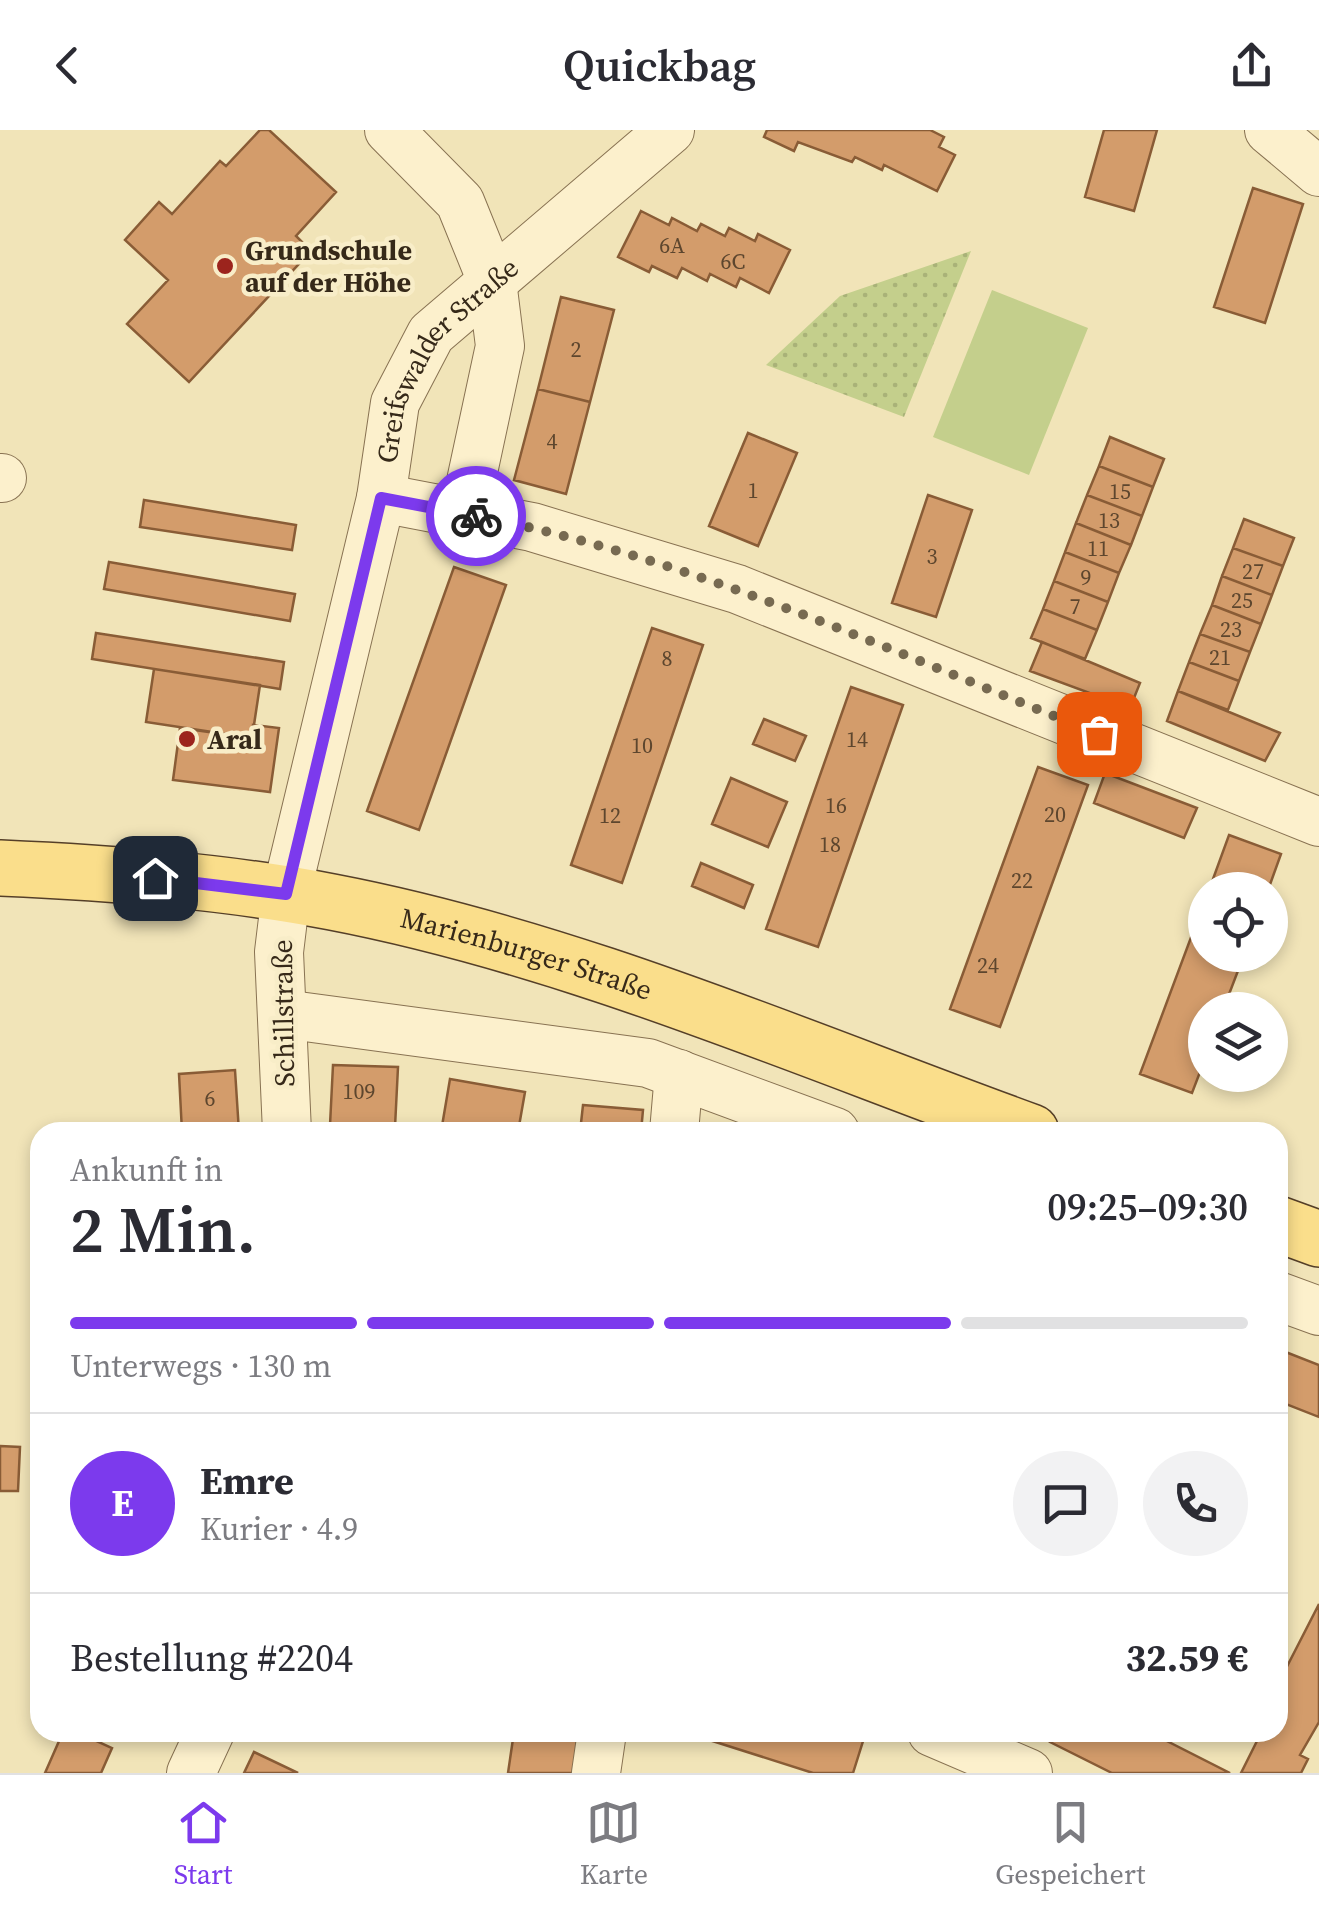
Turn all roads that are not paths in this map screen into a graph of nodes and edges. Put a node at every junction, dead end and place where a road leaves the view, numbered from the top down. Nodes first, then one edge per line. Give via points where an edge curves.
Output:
1 (390, 130) edge
2 (670, 130) edge
3 (1270, 130) edge
4 (1319, 172) edge
5 (492, 281) junction
6 (381, 498) junction
7 (464, 514) junction
8 (1319, 822) edge
9 (0, 868) edge
10 (286, 894) junction
11 (282, 1014) junction
12 (679, 1074) junction
13 (287, 1122) edge
14 (675, 1122) edge
15 (807, 1122) edge
16 (1003, 1122) edge
17 (1288, 1228) edge
18 (1319, 1239) edge
19 (1288, 1300) edge
20 (1319, 1311) edge
21 (205, 1742) edge
22 (601, 1742) edge
23 (960, 1742) edge
24 (191, 1773) edge
25 (596, 1773) edge
26 (1028, 1773) edge

1 - 5 street via 460,202
2 - 5 street, Greifswalder Straße
3 - 4 street
5 - 6 street, Greifswalder Straße via 432,334 395,403
5 - 7 street via 500,346
6 - 7 street
6 - 10 street, Greifswalder Straße
7 - 8 street via 532,527 737,589
9 - 10 main road, Marienburger Straße
10 - 11 street, Schillstraße via 278,952
10 - 16 main road, Marienburger Straße via 582,969
11 - 12 street via 648,1063
11 - 13 street, Schillstraße
12 - 14 street
12 - 15 street
17 - 18 main road
19 - 20 street
21 - 24 street
22 - 25 street
23 - 26 street

